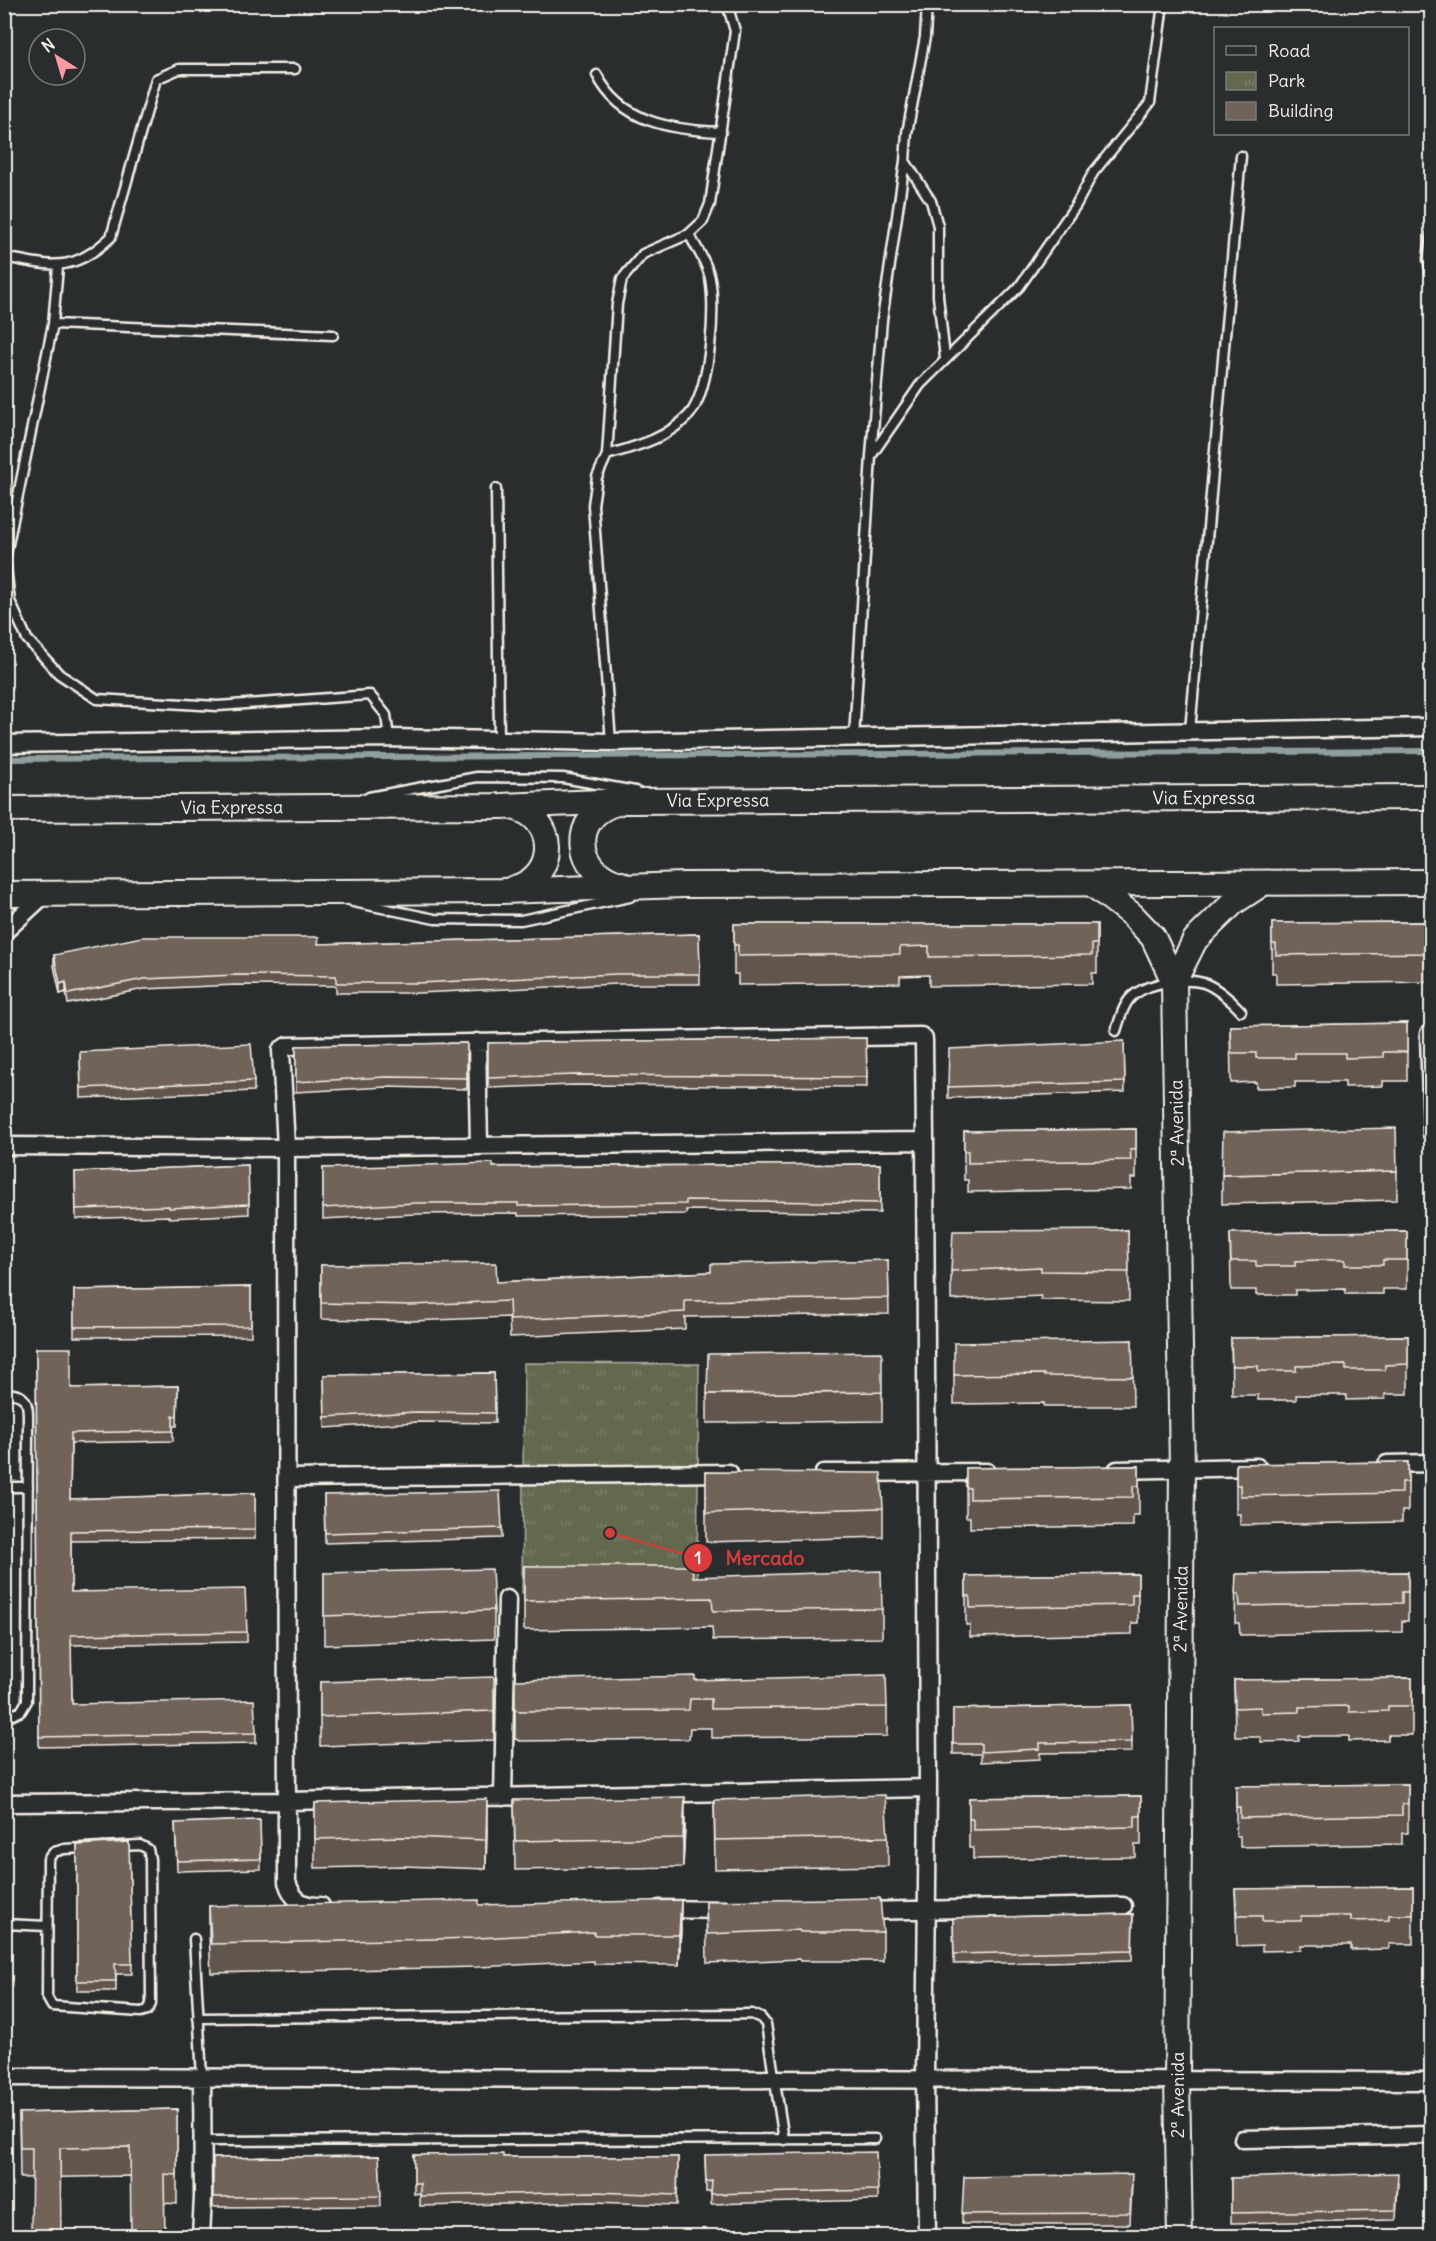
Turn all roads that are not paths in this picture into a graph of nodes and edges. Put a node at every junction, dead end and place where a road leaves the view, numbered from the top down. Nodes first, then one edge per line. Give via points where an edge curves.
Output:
1 (727, 4) edge
2 (927, 4) edge
3 (1163, 4) edge
4 (296, 69) dead end
5 (597, 75) dead end
6 (721, 132) junction
7 (1241, 156) dead end
8 (905, 161) junction
9 (1431, 232) edge
10 (689, 234) junction
11 (4, 257) edge
12 (58, 267) junction
13 (1431, 277) edge
14 (53, 324) junction
15 (333, 335) dead end
16 (945, 358) junction
17 (607, 455) junction
18 (871, 456) junction
19 (496, 489) dead end
20 (1431, 727) edge
21 (1190, 731) junction
22 (389, 738) junction
23 (854, 738) junction
24 (499, 740) junction
25 (611, 742) junction
26 (4, 744) edge
27 (1431, 796) edge
28 (686, 800) junction
29 (626, 801) junction
30 (501, 806) junction
31 (312, 807) junction
32 (4, 809) edge
33 (1431, 882) edge
34 (1263, 883) junction
35 (1092, 884) junction
36 (684, 885) junction
37 (628, 886) junction
38 (502, 891) junction
39 (305, 892) junction
40 (4, 894) edge
41 (46, 894) junction
42 (4, 932) edge
43 (1174, 982) junction
44 (1241, 1011) dead end
45 (1116, 1031) dead end
46 (1431, 1032) edge
47 (477, 1042) junction
48 (1431, 1134) edge
49 (925, 1142) junction
50 (4, 1146) edge
51 (479, 1146) junction
52 (285, 1148) junction
53 (4, 1394) edge
54 (1431, 1463) edge
55 (1372, 1464) edge
56 (1277, 1467) edge
57 (1182, 1469) junction
58 (1101, 1470) edge
59 (1008, 1472) edge
60 (743, 1473) edge
61 (812, 1473) edge
62 (927, 1473) junction
63 (287, 1478) junction
64 (4, 1487) edge
65 (28, 1487) junction
66 (507, 1599) dead end
67 (4, 1719) edge
68 (928, 1788) junction
69 (503, 1797) junction
70 (287, 1801) junction
71 (4, 1803) edge
72 (341, 1906) edge
73 (1123, 1906) dead end
74 (639, 1909) edge
75 (746, 1910) edge
76 (842, 1910) edge
77 (925, 1911) junction
78 (4, 1924) edge
79 (47, 1926) junction
80 (194, 1939) dead end
81 (198, 2018) junction
82 (4, 2077) edge
83 (202, 2077) junction
84 (776, 2078) junction
85 (925, 2079) junction
86 (1177, 2081) junction
87 (1431, 2081) edge
88 (1431, 2135) edge
89 (875, 2139) dead end
90 (1243, 2139) dead end
91 (784, 2140) junction
92 (203, 2141) junction
93 (201, 2236) edge
94 (927, 2236) edge
95 (1180, 2236) edge

1 - 6 lane via 735,31
2 - 8 lane
3 - 16 lane via 1150,103 1093,173 1076,205 1019,287
4 - 12 lane via 179,69 156,79 111,237 91,256
5 - 6 lane via 605,90 633,114 685,131
6 - 10 lane via 711,204 703,221
7 - 21 lane
8 - 16 lane via 931,201 938,226 938,297
8 - 18 lane via 882,320
9 - 13 lane
10 - 17 lane via 643,254 622,279
10 - 17 lane via 708,272 712,307 704,383 690,414 661,438
11 - 12 lane
12 - 14 lane
14 - 15 lane
14 - 22 lane via 5,559 10,600 27,639 59,674 97,699 218,706 370,695 386,715
16 - 18 lane via 920,385
17 - 25 lane via 597,477 593,505
18 - 23 lane
19 - 24 lane
20 - 21 street
21 - 23 street
22 - 24 street
22 - 26 street
23 - 25 street
24 - 25 street
27 - 28 main road, Via Expressa
28 - 29 main road, Via Expressa
28 - 31 lane via 563,778 477,777
29 - 30 main road, Via Expressa
29 - 37 main road via 594,815 587,827 584,848 595,872
30 - 31 main road, Via Expressa
30 - 38 main road via 521,809 532,816 541,825 548,844 545,863 534,879
31 - 32 main road, Via Expressa
33 - 34 main road
34 - 35 main road
34 - 43 main road via 1234,902 1194,940
35 - 36 main road
35 - 43 main road via 1153,937
36 - 37 main road
36 - 39 lane via 521,920 435,919
37 - 38 main road
38 - 39 main road
39 - 41 main road
40 - 41 main road
41 - 42 street
43 - 44 lane via 1203,983
43 - 45 lane via 1134,994
43 - 57 main road, 2ª Avenida
46 - 48 street
47 - 49 street via 918,1034 924,1039
47 - 51 street
47 - 52 street via 286,1046 280,1055
49 - 51 street
49 - 62 street
50 - 52 street
51 - 52 street
52 - 63 street
53 - 65 lane via 15,1393 28,1405
54 - 55 street
56 - 57 street
57 - 58 street
57 - 86 main road, 2ª Avenida
59 - 62 street
60 - 63 street
61 - 62 street
62 - 68 street
63 - 70 street
64 - 65 lane
65 - 67 lane via 27,1701 21,1711
66 - 69 street
68 - 69 street
68 - 77 street
69 - 70 street
70 - 71 street
70 - 72 street via 287,1882 291,1896 303,1905
73 - 77 street
74 - 75 street
76 - 77 street
77 - 85 street
78 - 79 lane
79 - 79 lane via 47,1997 52,2006 129,2012 147,2010 152,2004 148,1849 140,1845 54,1852 48,1859
80 - 81 lane
81 - 83 lane
81 - 84 lane via 752,2014 766,2024
82 - 83 street
83 - 84 street
83 - 92 street
84 - 85 street
84 - 91 lane
85 - 86 street
85 - 94 street
86 - 87 street
86 - 95 main road, 2ª Avenida
88 - 90 street
89 - 91 lane
91 - 92 lane
92 - 93 street

